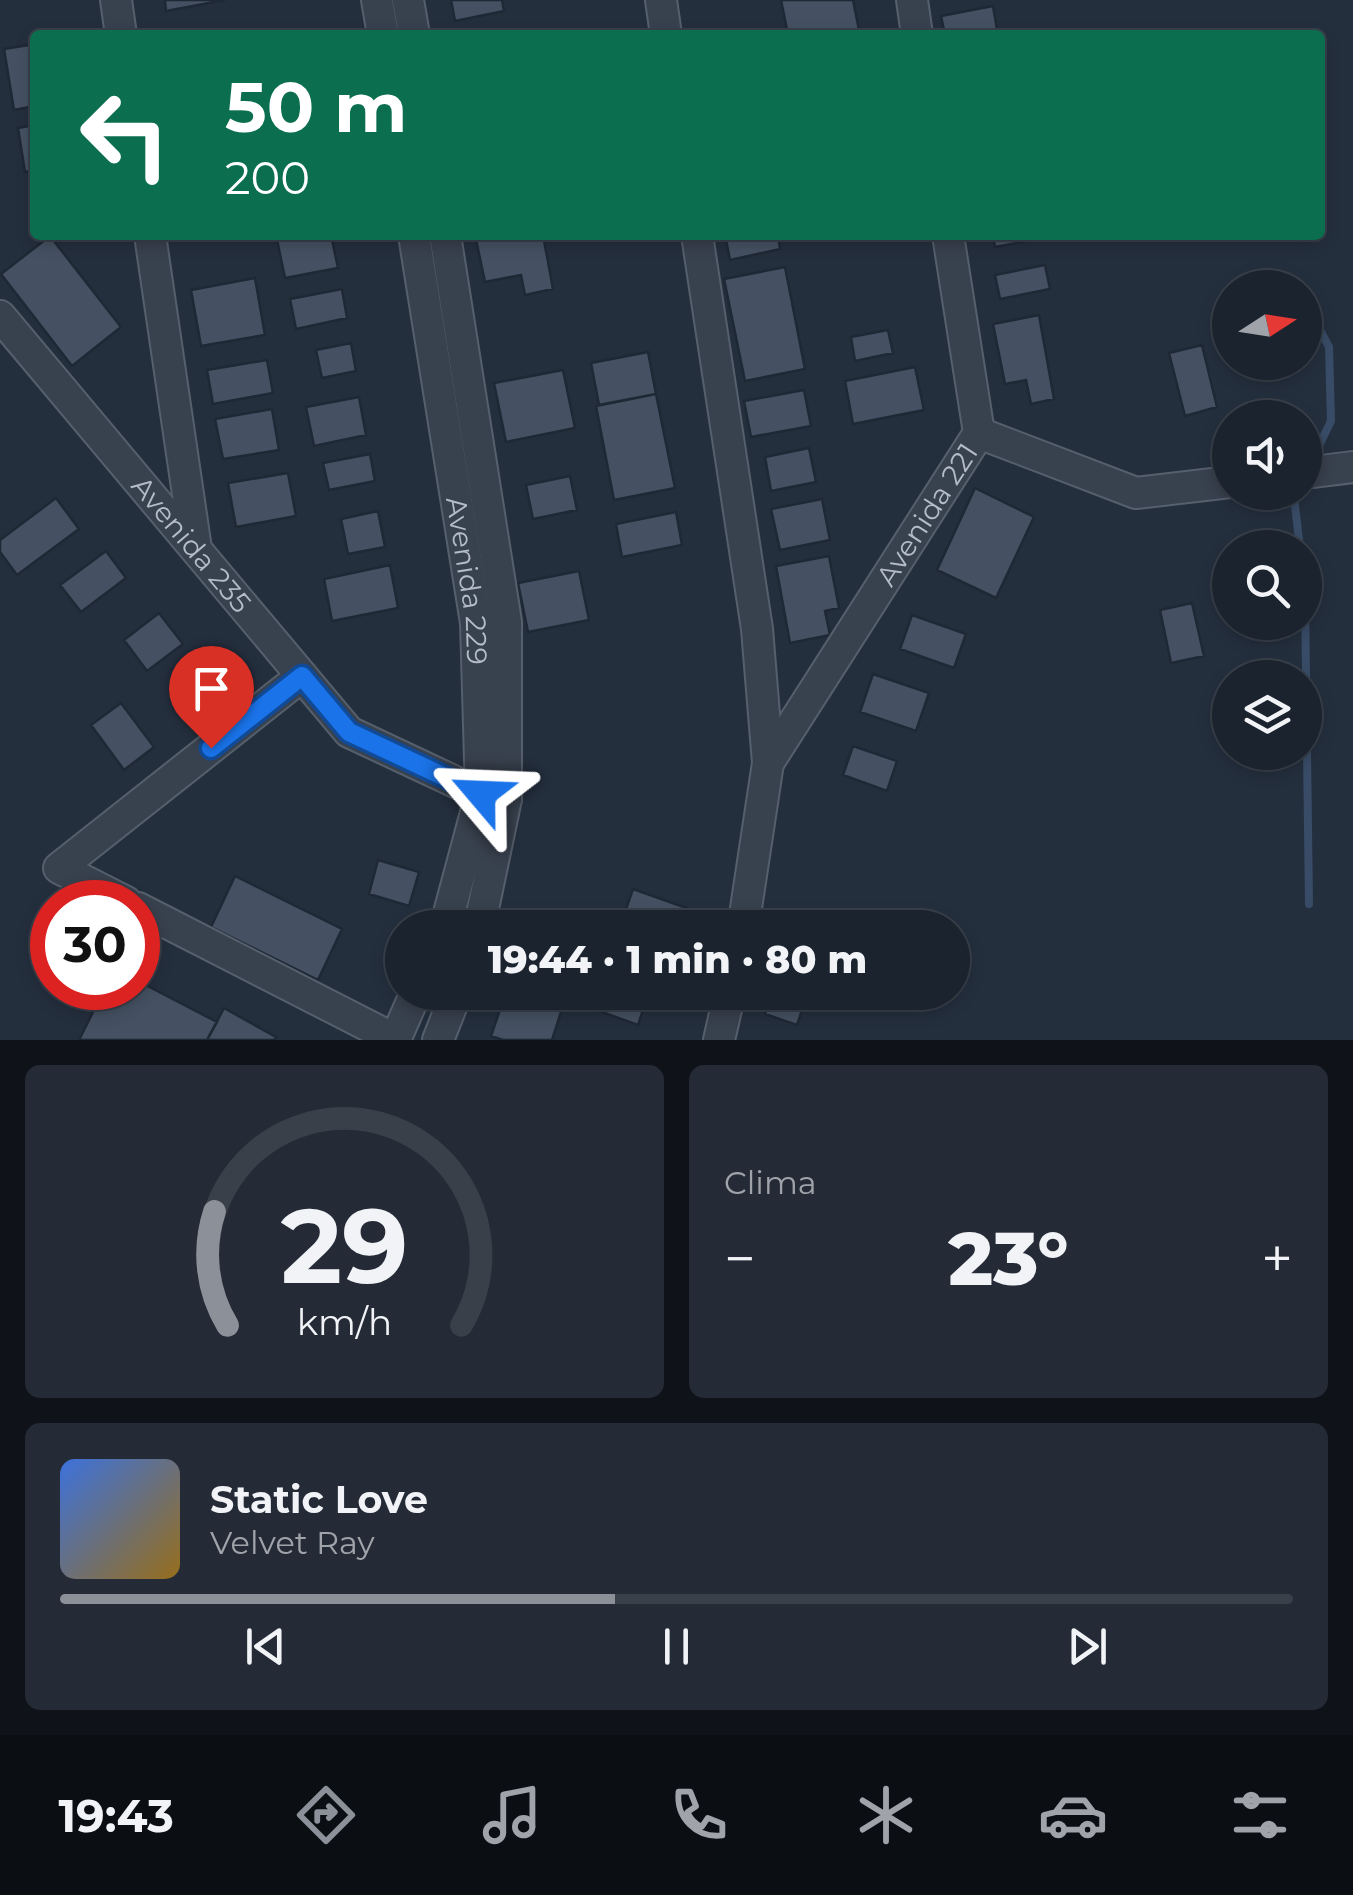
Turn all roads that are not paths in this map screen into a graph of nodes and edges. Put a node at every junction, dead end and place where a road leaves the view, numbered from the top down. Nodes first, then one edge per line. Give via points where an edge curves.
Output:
1 (116, 0) edge
2 (377, 0) edge
3 (408, 0) edge
4 (660, 0) edge
5 (912, 0) edge
6 (120, 30) edge
7 (382, 30) edge
8 (413, 30) edge
9 (665, 30) edge
10 (916, 30) edge
11 (151, 240) edge
12 (415, 240) edge
13 (446, 240) edge
14 (698, 240) edge
15 (949, 240) edge
16 (0, 316) edge
17 (979, 432) junction
18 (1353, 467) edge
19 (1322, 471) edge
20 (1212, 484) edge
21 (196, 550) junction
22 (302, 676) junction
23 (768, 763) junction
24 (494, 797) junction
25 (83, 880) edge
26 (451, 910) edge
27 (481, 910) edge
28 (745, 910) edge
29 (160, 919) edge
30 (408, 1010) edge
31 (450, 1010) edge
32 (726, 1010) edge
33 (395, 1040) edge
34 (438, 1040) edge
35 (718, 1040) edge

1 - 6 street
2 - 7 street
3 - 8 street
4 - 9 street
5 - 10 street
11 - 21 street
12 - 24 street, Avenida 229 via 476,623
13 - 24 street, Avenida 229 via 506,622
14 - 23 street via 757,629
15 - 17 street, Avenida 221
16 - 21 street, Avenida 235
17 - 20 street via 1136,493
17 - 23 street, Avenida 221
18 - 19 street
21 - 22 street, Avenida 235
22 - 24 street, Avenida 235 via 349,732
22 - 25 street via 59,868
23 - 28 street
24 - 26 street, Avenida 229
24 - 27 street, Avenida 229
29 - 33 street
30 - 33 street
31 - 34 street
32 - 35 street

